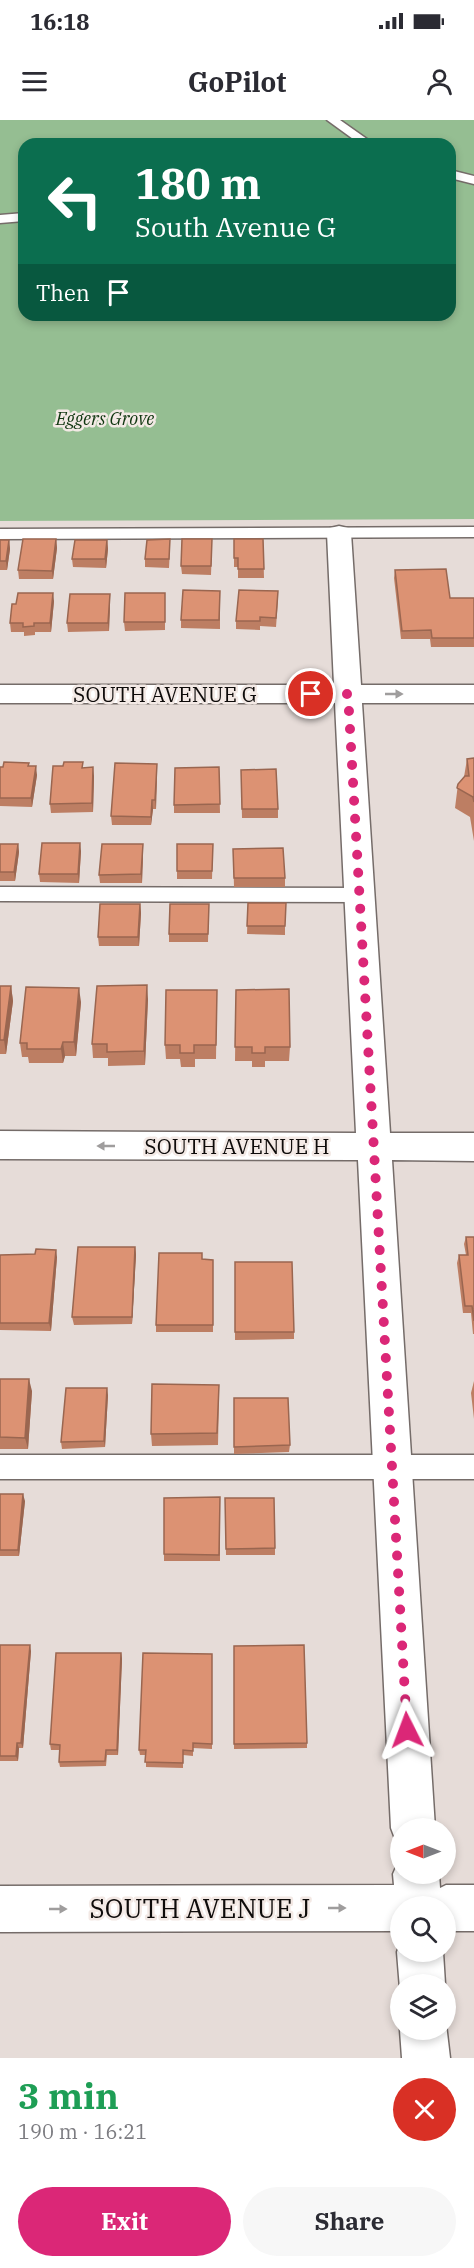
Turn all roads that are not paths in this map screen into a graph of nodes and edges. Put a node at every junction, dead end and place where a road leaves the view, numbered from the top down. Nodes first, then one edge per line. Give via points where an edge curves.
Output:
1 (333, 120) edge
2 (359, 138) edge
3 (456, 176) edge
4 (474, 180) edge
5 (18, 218) edge
6 (0, 219) edge
7 (339, 532) junction
8 (474, 532) edge
9 (0, 534) edge
10 (0, 694) edge
11 (348, 694) junction
12 (474, 694) edge
13 (0, 894) edge
14 (360, 895) junction
15 (0, 1145) edge
16 (474, 1146) edge
17 (374, 1147) junction
18 (0, 1467) edge
19 (393, 1467) junction
20 (474, 1467) edge
21 (412, 1818) edge
22 (390, 1908) edge
23 (456, 1908) edge
24 (474, 1908) edge
25 (0, 1909) edge
26 (425, 2040) edge
27 (426, 2058) edge

1 - 2 lane
3 - 4 lane
5 - 6 lane
7 - 8 lane
7 - 9 lane
7 - 11 street
10 - 11 street, SOUTH AVENUE G
11 -> 12 street, SOUTH AVENUE G
11 - 14 street
13 - 14 lane
14 - 17 street
17 -> 15 street, SOUTH AVENUE H
16 - 17 street, SOUTH AVENUE H
17 - 19 street
18 - 19 lane
19 - 20 lane
19 - 21 street
25 -> 22 street, SOUTH AVENUE J
23 - 24 street
26 - 27 street

